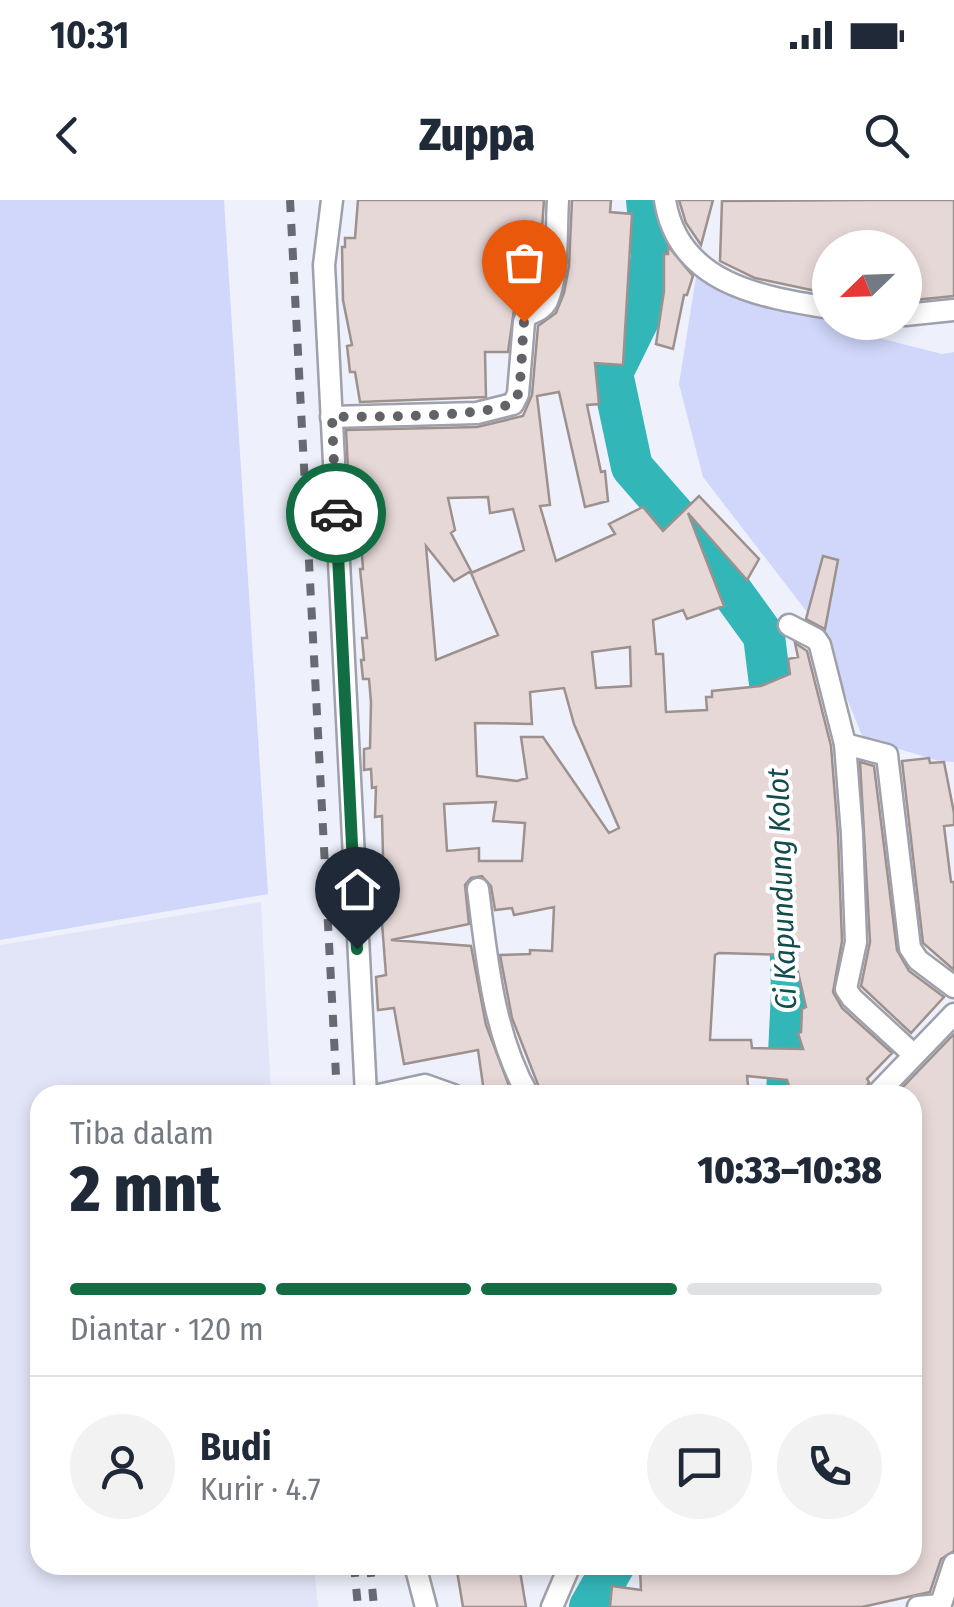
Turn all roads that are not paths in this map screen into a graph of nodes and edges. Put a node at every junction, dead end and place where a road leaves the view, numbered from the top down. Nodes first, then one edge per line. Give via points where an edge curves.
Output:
1 (332, 200) edge
2 (558, 200) edge
3 (664, 200) edge
4 (812, 305) edge
5 (954, 310) edge
6 (922, 313) edge
7 (332, 417) junction
8 (797, 629) dead end
9 (845, 744) junction
10 (478, 889) dead end
11 (954, 987) edge
12 (954, 1014) edge
13 (914, 1055) junction
14 (365, 1085) edge
15 (516, 1085) edge
16 (886, 1085) edge
17 (954, 1564) edge
18 (418, 1575) edge
19 (566, 1575) edge
20 (933, 1606) edge
21 (426, 1607) edge
22 (552, 1607) edge

1 - 7 street via 324,255
2 - 7 street via 547,300 524,322 513,404 477,413
3 - 4 street via 674,232 702,267 754,295
5 - 6 street
7 - 14 street
8 - 9 street via 820,645
9 - 11 street via 888,756 910,948
9 - 13 street via 856,942 846,989
10 - 15 street via 489,976
12 - 13 street
13 - 16 street
17 - 20 street
18 - 21 street
19 - 22 street

